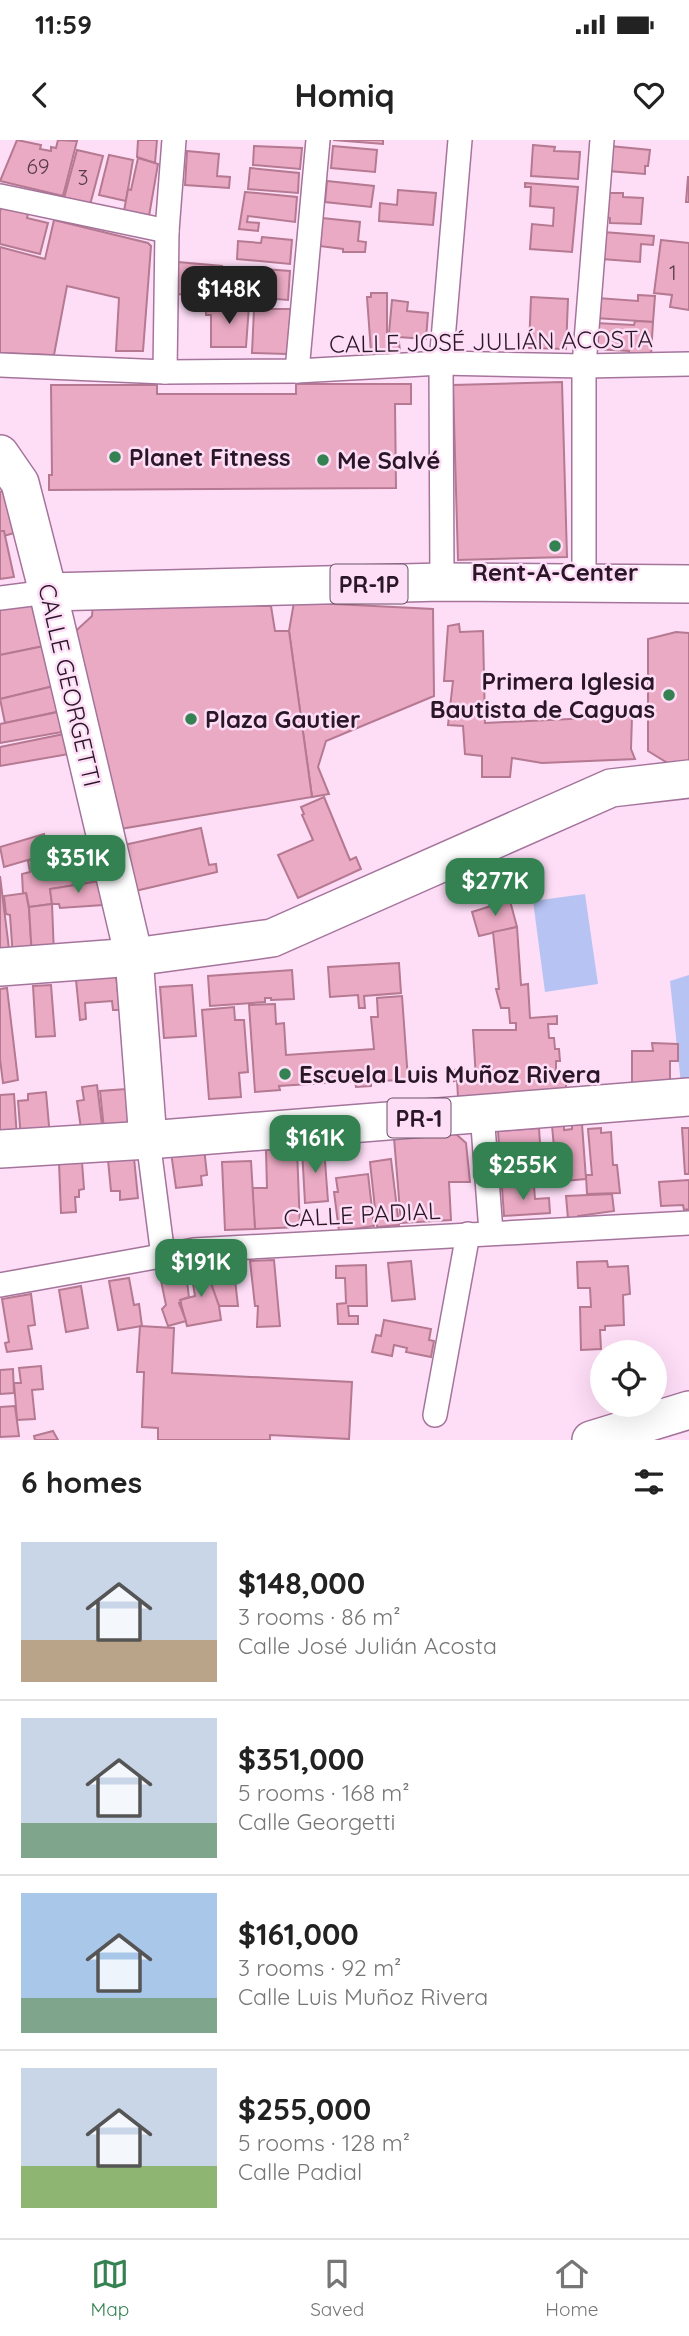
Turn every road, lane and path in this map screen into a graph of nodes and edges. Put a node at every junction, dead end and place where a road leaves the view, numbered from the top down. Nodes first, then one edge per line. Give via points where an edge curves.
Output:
1 (174, 140) edge
2 (318, 140) edge
3 (460, 140) edge
4 (602, 140) edge
5 (0, 196) edge
6 (167, 231) junction
7 (441, 363) junction
8 (689, 364) edge
9 (0, 365) edge
10 (584, 366) junction
11 (297, 371) junction
12 (165, 372) junction
13 (0, 454) edge
14 (442, 582) junction
15 (689, 584) edge
16 (584, 585) junction
17 (48, 592) junction
18 (0, 598) edge
19 (689, 779) edge
20 (134, 957) junction
21 (0, 967) edge
22 (689, 1097) edge
23 (482, 1113) junction
24 (148, 1140) junction
25 (0, 1149) edge
26 (689, 1223) edge
27 (480, 1233) junction
28 (163, 1256) junction
29 (0, 1285) edge
30 (689, 1410) edge
31 (435, 1415) dead end
32 (591, 1440) edge

1 - 6 street
2 - 11 street
3 - 7 street
4 - 10 street
5 - 6 street
6 - 12 street
7 - 10 street, CALLE JOSÉ JULIÁN ACOSTA
7 - 11 street, CALLE JOSÉ JULIÁN ACOSTA
7 - 14 street
8 - 10 street, CALLE JOSÉ JULIÁN ACOSTA
9 - 12 street, CALLE JOSÉ JULIÁN ACOSTA
10 - 16 street
11 - 12 street, CALLE JOSÉ JULIÁN ACOSTA
13 - 17 main road, CALLE GEORGETTI via 20,482
14 - 16 main road, PR-1P
14 - 17 main road, PR-1P
15 - 16 main road, PR-1P
17 - 18 street
17 - 20 main road, CALLE GEORGETTI
19 - 20 main road via 611,788 272,938
20 - 21 main road
20 - 24 main road, CALLE GEORGETTI
22 - 23 main road, PR-1
23 - 24 main road, PR-1
23 - 27 street
24 - 25 main road, PR-1
24 - 28 street, CALLE GEORGETTI
26 - 27 street, CALLE PADIAL
27 - 28 street, CALLE PADIAL via 194,1250
27 - 31 street
28 - 29 street, CALLE PADIAL
30 - 32 main road

